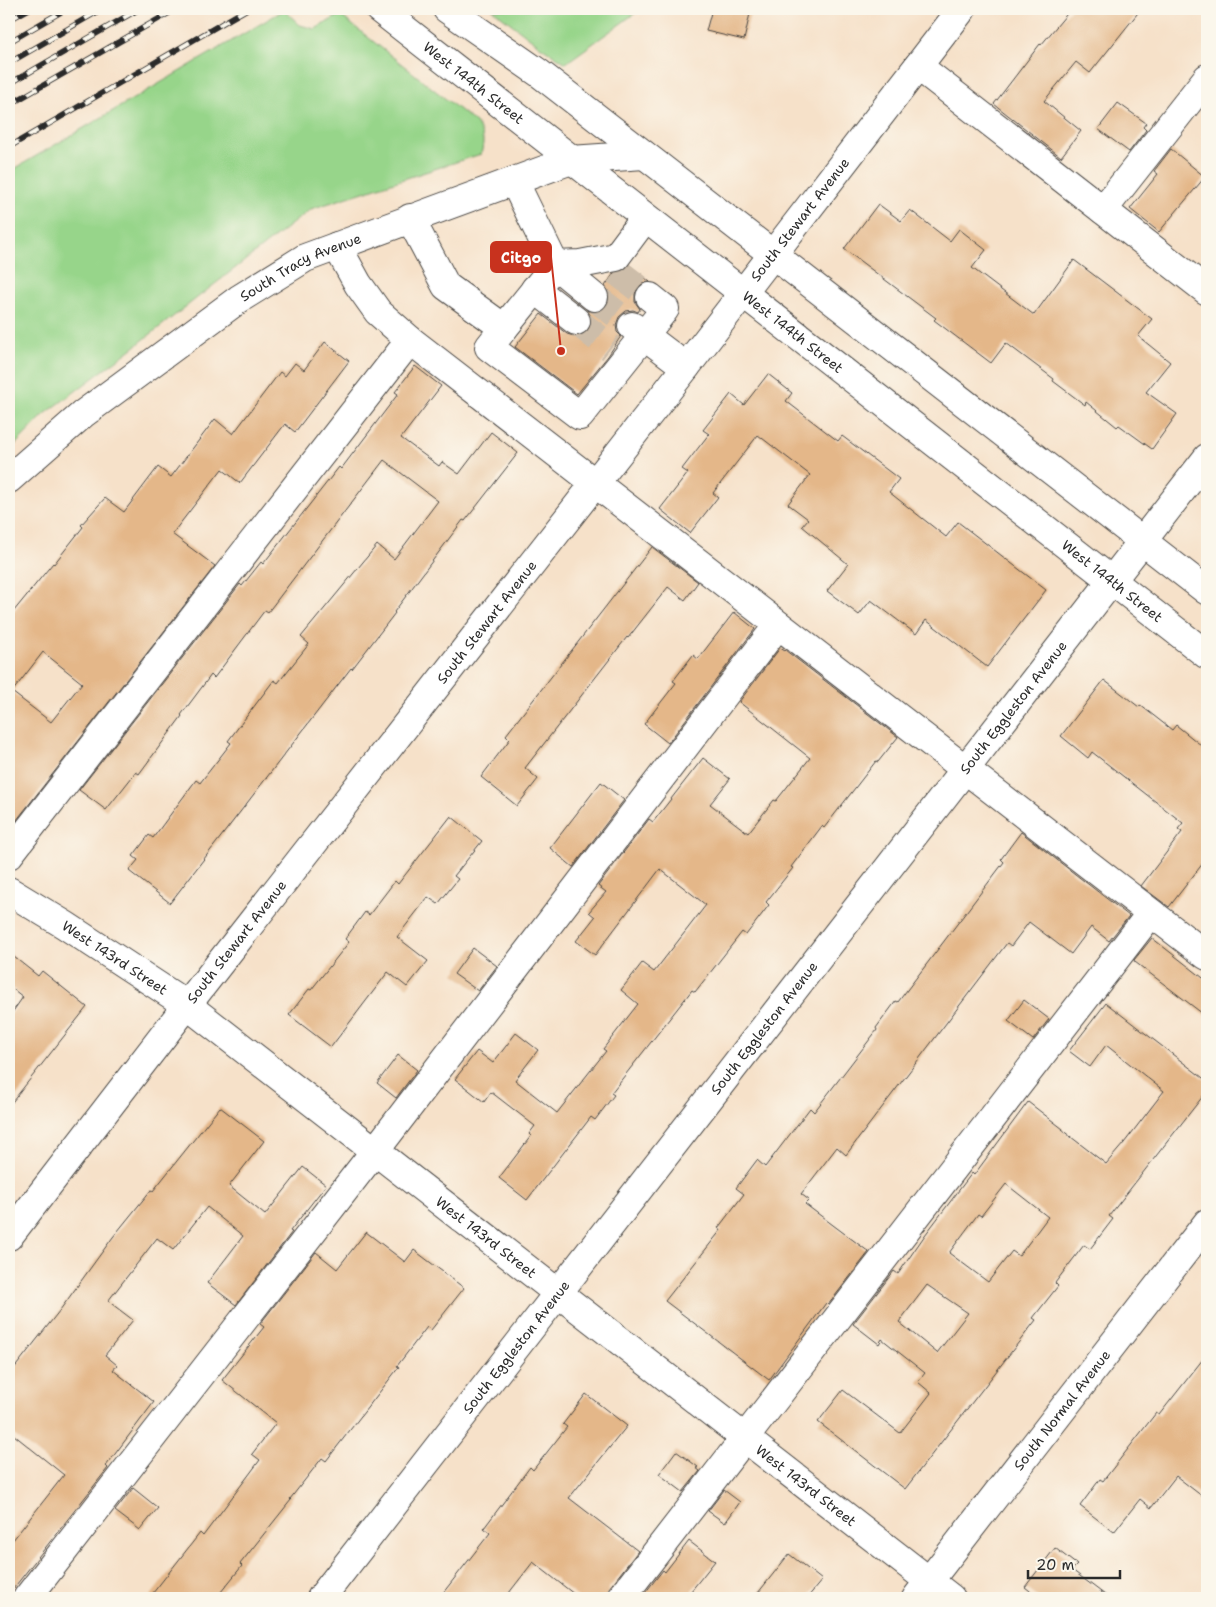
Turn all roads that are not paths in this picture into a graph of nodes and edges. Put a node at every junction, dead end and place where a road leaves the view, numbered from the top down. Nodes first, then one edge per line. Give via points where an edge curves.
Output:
1 (379, 9) edge
2 (447, 9) edge
3 (962, 9) edge
4 (918, 66) junction
5 (1207, 78) edge
6 (644, 155) junction
7 (571, 160) junction
8 (514, 181) junction
9 (1103, 210) junction
10 (410, 218) junction
11 (645, 218) junction
12 (337, 246) junction
13 (773, 254) junction
14 (555, 265) junction
15 (535, 289) junction
16 (1207, 291) edge
17 (743, 293) junction
18 (594, 297) tunnel mouth
19 (650, 297) tunnel mouth
20 (576, 321) tunnel mouth
21 (504, 328) junction
22 (638, 330) junction
23 (410, 340) junction
24 (686, 367) junction
25 (1207, 458) edge
26 (9, 479) edge
27 (595, 483) junction
28 (1143, 541) junction
29 (1111, 581) junction
30 (1207, 591) edge
31 (778, 625) junction
32 (1207, 655) edge
33 (965, 769) junction
34 (9, 855) edge
35 (9, 892) edge
36 (1152, 913) junction
37 (1207, 956) edge
38 (186, 1005) junction
39 (375, 1151) junction
40 (1207, 1223) edge
41 (9, 1236) edge
42 (557, 1294) junction
43 (744, 1438) junction
44 (922, 1590) edge
45 (27, 1598) edge
46 (321, 1598) edge
47 (621, 1598) edge
48 (952, 1598) edge

1 - 7 street, West 144th Street
2 - 6 street via 539,73
3 - 4 street, South Stewart Avenue
4 - 9 street
4 - 13 street, South Stewart Avenue
5 - 9 street
6 - 7 street, South Tracy Avenue
6 - 13 street
7 - 8 street, South Tracy Avenue
7 - 11 street, West 144th Street
8 - 10 street, South Tracy Avenue
8 - 14 street
9 - 16 street
10 - 12 street, South Tracy Avenue
10 - 21 street via 446,286
11 - 14 street via 608,265
11 - 17 street, West 144th Street
12 - 23 street via 378,312
12 - 26 street, South Tracy Avenue via 305,258 239,299 83,414
13 - 17 street, South Stewart Avenue
13 - 28 street
14 - 15 street
14 - 18 street
15 - 20 street
15 - 21 street
17 - 24 street, South Stewart Avenue
17 - 29 street, West 144th Street
19 - 22 street via 665,309
21 - 22 street via 489,347 580,416 618,354
22 - 24 street
23 - 27 street
23 - 34 street
24 - 27 street, South Stewart Avenue
25 - 28 street, South Eggleston Avenue
27 - 31 street
27 - 38 street, South Stewart Avenue
28 - 29 street, South Eggleston Avenue
28 - 30 street
29 - 32 street, West 144th Street
29 - 33 street, South Eggleston Avenue
31 - 33 street
31 - 39 street
33 - 36 street
33 - 42 street, South Eggleston Avenue
35 - 38 street, West 143rd Street
36 - 37 street
36 - 43 street
38 - 39 street, West 143rd Street
38 - 41 street, South Stewart Avenue
39 - 42 street, West 143rd Street
39 - 45 street
40 - 44 street, South Normal Avenue
42 - 43 street, West 143rd Street
42 - 46 street, South Eggleston Avenue
43 - 44 street, West 143rd Street
43 - 47 street
44 - 48 street, West 143rd Street

